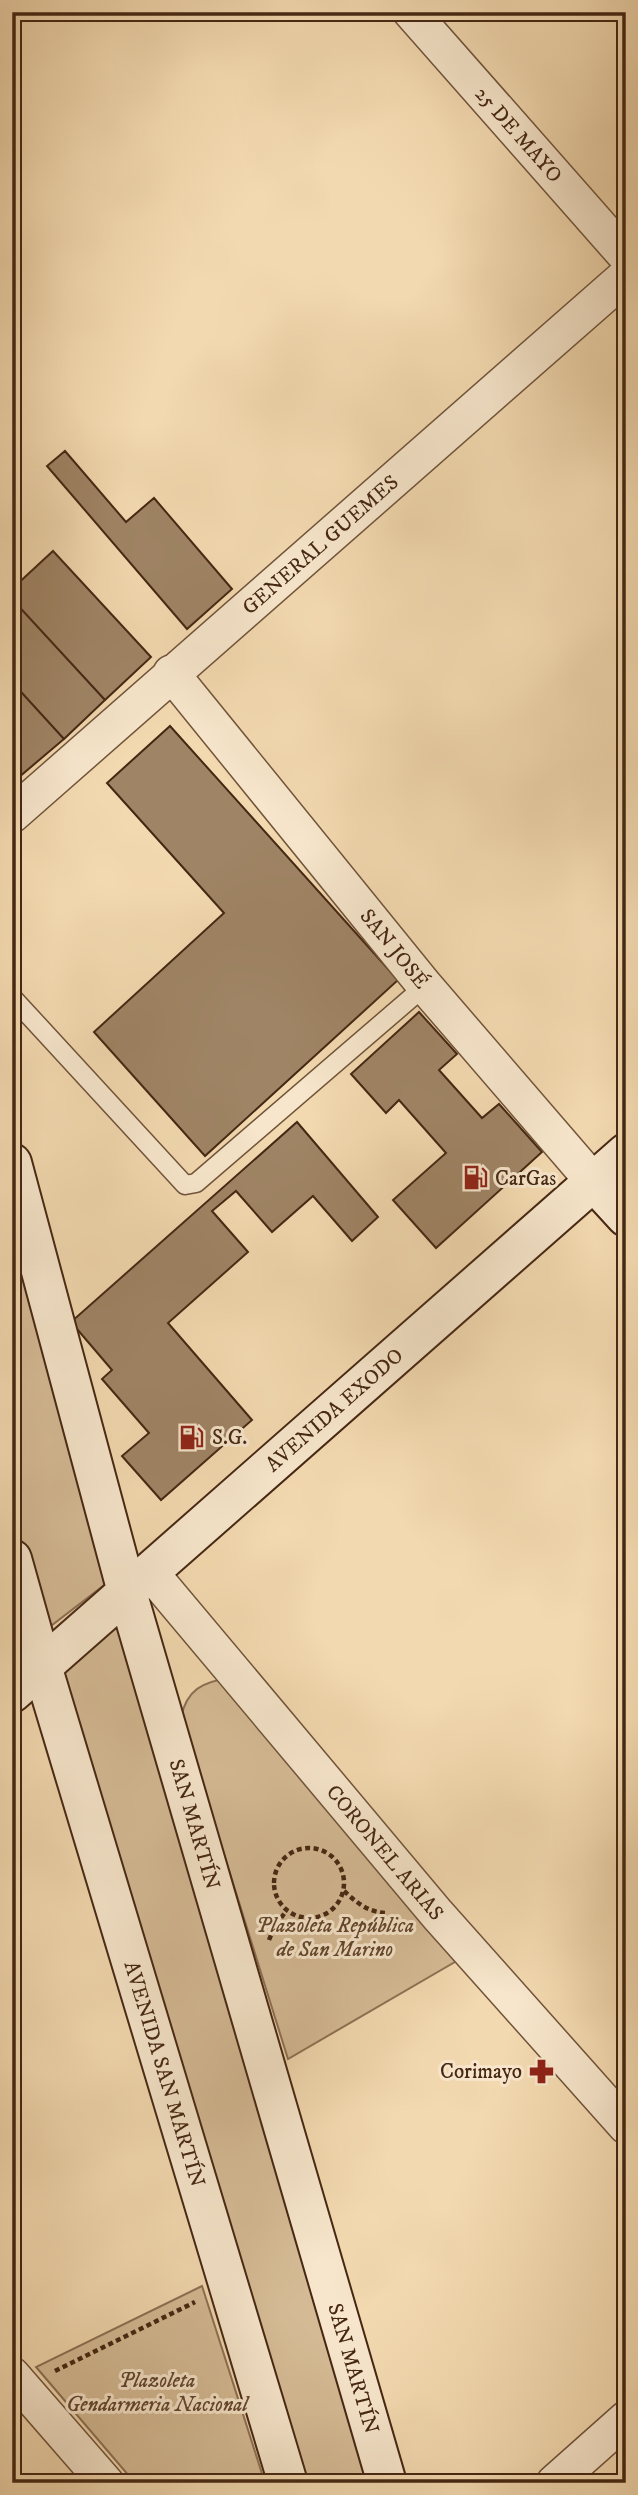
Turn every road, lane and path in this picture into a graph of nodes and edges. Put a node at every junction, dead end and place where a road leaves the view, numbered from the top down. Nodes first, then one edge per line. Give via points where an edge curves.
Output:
1 (411, 12) edge
2 (626, 256) edge
3 (626, 276) edge
4 (171, 673) junction
5 (12, 815) edge
6 (425, 986) junction
7 (12, 997) edge
8 (626, 1153) edge
9 (12, 1163) edge
10 (593, 1181) junction
11 (626, 1217) edge
12 (12, 1559) edge
13 (138, 1582) junction
14 (42, 1667) junction
15 (12, 1693) edge
16 (303, 1848) joint
17 (626, 2126) edge
18 (228, 2286) junction
19 (17, 2381) edge
20 (626, 2419) edge
21 (106, 2483) edge
22 (288, 2483) edge
23 (387, 2483) edge
24 (554, 2483) edge

1 - 2 street, 25 DE MAYO
3 - 4 street, GENERAL GUEMES
4 - 5 street, GENERAL GUEMES
4 - 6 street, SAN JOSÉ
6 - 7 lane via 196,1183 185,1185
6 - 10 street, SAN JOSÉ
8 - 10 main road, AVENIDA EXODO
9 - 13 main road, SAN MARTÍN
10 - 11 main road, SAN JOSÉ
10 - 13 main road, AVENIDA EXODO
12 - 14 main road
13 - 14 main road, AVENIDA EXODO
13 - 17 street, CORONEL ARIAS
13 - 23 main road, SAN MARTÍN
14 - 15 main road, AVENIDA EXODO
14 - 18 main road, AVENIDA SAN MARTÍN
16 - 16 path via 283,1859 274,1880 275,1891 286,1911 297,1917 320,1917 338,1902 344,1879 325,1851
18 - 19 path
18 - 22 main road, AVENIDA SAN MARTÍN
19 - 21 street
20 - 24 street

